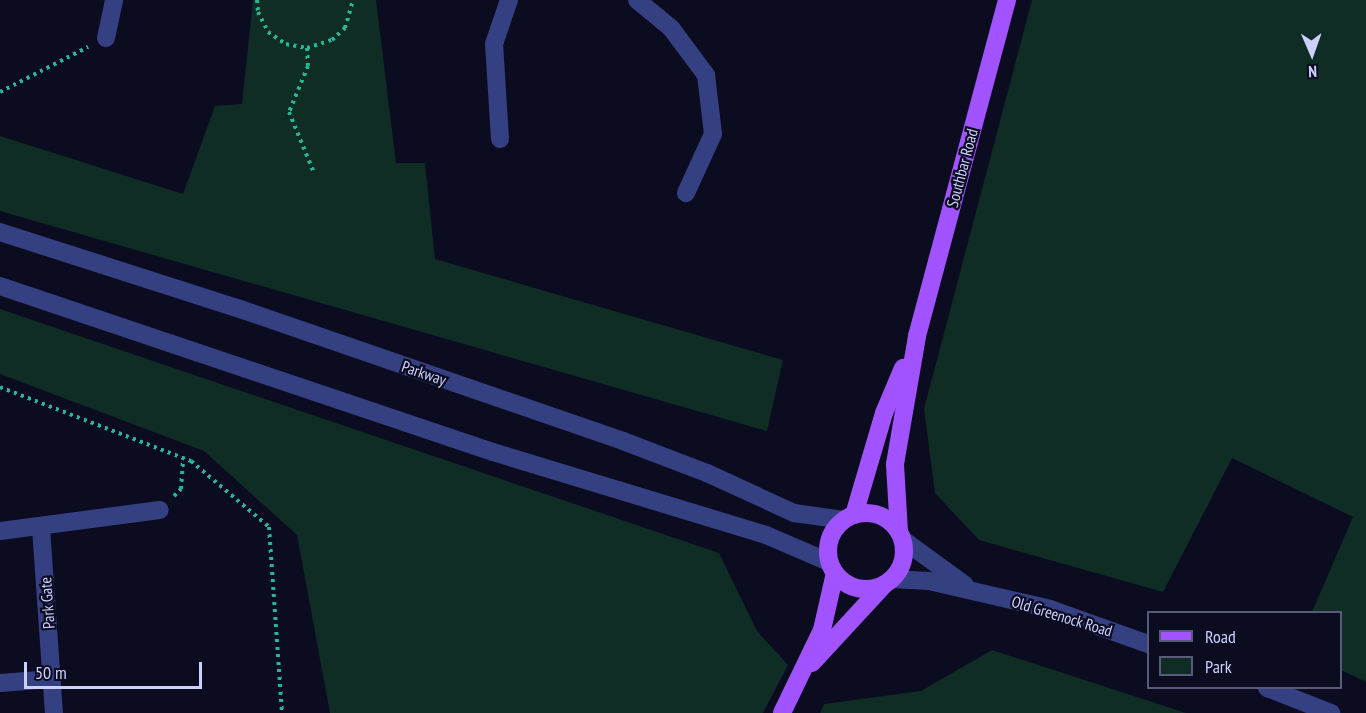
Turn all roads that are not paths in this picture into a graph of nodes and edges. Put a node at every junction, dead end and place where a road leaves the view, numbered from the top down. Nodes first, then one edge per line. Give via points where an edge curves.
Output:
1 (114, 0) edge
2 (509, 0) edge
3 (637, 0) edge
4 (1007, 0) edge
5 (106, 38) road end
6 (500, 139) dead end
7 (686, 193) dead end
8 (0, 232) edge
9 (0, 286) edge
10 (916, 336) junction
11 (160, 510) road end
12 (849, 517) junction
13 (41, 528) junction
14 (0, 531) edge
15 (901, 536) junction
16 (832, 567) junction
17 (888, 582) junction
18 (975, 590) junction
19 (1147, 643) edge
20 (805, 671) junction
21 (52, 679) junction
22 (0, 683) edge
23 (1272, 689) edge
24 (54, 713) edge
25 (782, 713) edge
26 (1331, 713) edge

1 - 5 street
2 - 6 street via 494,44
3 - 7 street via 671,28 706,75 713,134
4 - 10 main road, Southbar Road
8 - 12 street, Parkway via 246,311 634,445 794,513
9 - 16 street via 482,448 777,538
10 - 12 main road, Southbar Road via 884,413
10 - 15 main road, Southbar Road via 895,464
11 - 13 street
12 - 15 main road via 880,516
12 - 16 main road via 830,538
13 - 14 street
13 - 21 street, Park Gate
15 - 17 main road via 903,561
15 - 18 street, Old Greenock Road
16 - 17 main road via 852,587 874,589
16 - 20 main road via 827,614
17 - 18 street, Old Greenock Road via 929,581
17 - 20 main road
18 - 19 street, Old Greenock Road via 1050,609
20 - 25 main road
21 - 22 street
21 - 24 street, Park Gate
23 - 26 street

